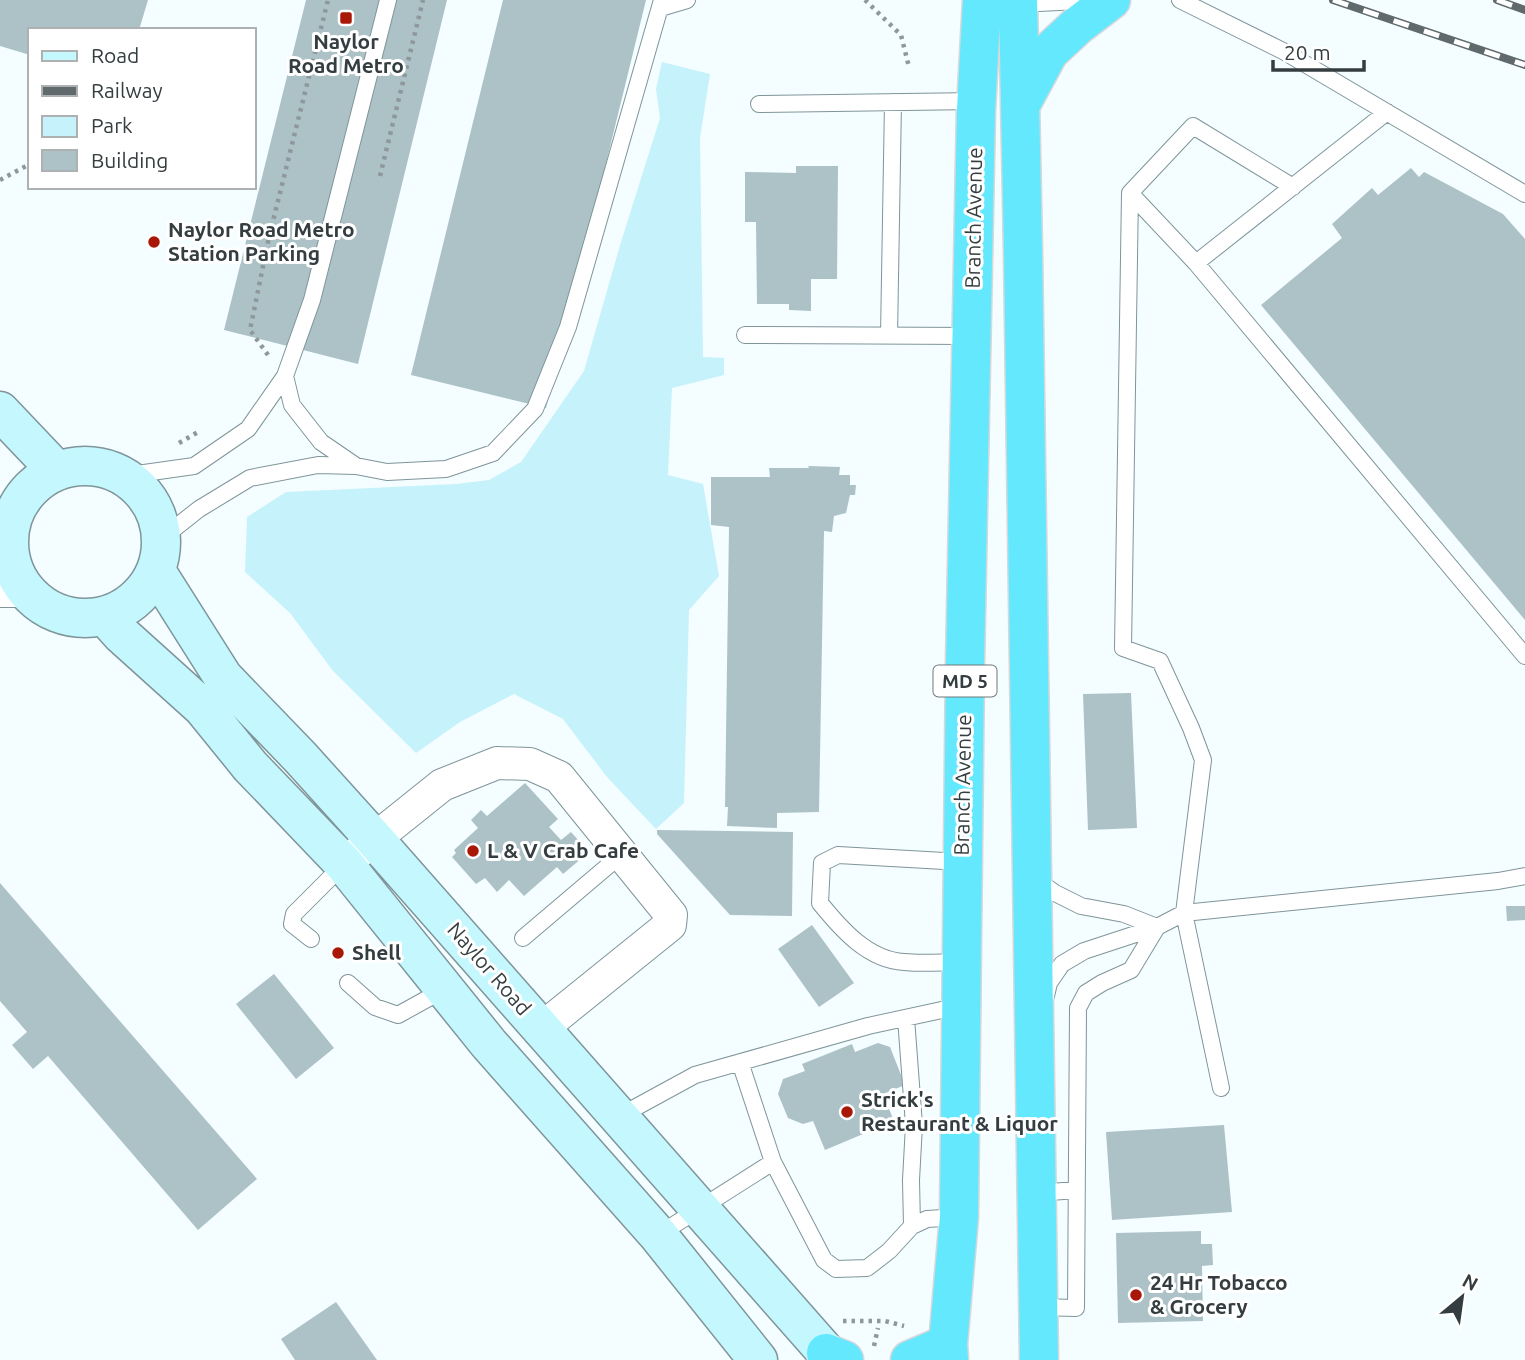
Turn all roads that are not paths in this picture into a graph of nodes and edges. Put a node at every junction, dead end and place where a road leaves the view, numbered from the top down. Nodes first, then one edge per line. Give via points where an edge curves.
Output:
1 (388, 0) edge
2 (687, 0) edge
3 (1098, 0) edge
4 (1111, 0) edge
5 (1180, 0) edge
6 (995, 2) edge
7 (661, 4) edge
8 (976, 101) junction
9 (893, 102) junction
10 (759, 104) dead end
11 (1020, 106) junction
12 (1387, 113) junction
13 (1293, 187) junction
14 (1130, 193) junction
15 (1525, 194) edge
16 (1196, 263) junction
17 (746, 335) dead end
18 (889, 336) junction
19 (972, 337) junction
20 (285, 376) junction
21 (0, 411) edge
22 (356, 466) junction
23 (57, 471) junction
24 (122, 476) junction
25 (0, 485) edge
26 (6, 539) edge
27 (158, 555) junction
28 (13, 591) edge
29 (105, 616) junction
30 (1525, 656) edge
31 (375, 840) junction
32 (622, 854) junction
33 (962, 862) junction
34 (344, 864) junction
35 (1031, 876) junction
36 (1525, 876) edge
37 (1184, 913) junction
38 (1157, 927) junction
39 (523, 938) dead end
40 (311, 939) dead end
41 (960, 962) junction
42 (348, 983) dead end
43 (445, 988) junction
44 (960, 1006) junction
45 (906, 1018) junction
46 (541, 1029) junction
47 (1033, 1044) junction
48 (740, 1062) junction
49 (1221, 1088) dead end
50 (618, 1117) junction
51 (773, 1163) junction
52 (1077, 1190) junction
53 (1035, 1193) junction
54 (698, 1209) junction
55 (959, 1217) junction
56 (912, 1226) junction
57 (658, 1235) junction
58 (1037, 1307) junction
59 (910, 1343) edge
60 (948, 1352) edge
61 (834, 1358) edge
62 (758, 1360) edge
63 (1039, 1360) edge

1 - 20 lane via 312,300
2 - 7 lane
3 - 6 lane
4 - 11 highway via 1049,51
5 - 12 lane via 1285,52
6 - 8 highway, Branch Avenue / MD 5
6 - 11 highway
7 - 22 lane via 568,327 535,409 493,453 458,465 387,472
8 - 9 lane
8 - 19 highway, Branch Avenue / MD 5
9 - 10 lane
9 - 18 lane
11 - 35 highway
12 - 13 lane
12 - 15 lane
13 - 14 lane via 1193,126
13 - 16 lane
14 - 16 lane
14 - 37 lane via 1124,648 1160,661 1203,760
16 - 30 lane
17 - 18 lane
18 - 19 lane
19 - 33 highway, Branch Avenue / MD 5
20 - 22 lane via 292,405 306,423 321,442
20 - 24 lane via 248,429 194,466
21 - 23 main road
22 - 27 lane via 318,465 250,478 199,509
23 - 24 main road via 78,466
23 - 26 main road via 35,484 19,503
24 - 27 main road via 142,492 156,514
25 - 26 main road via 5,495
26 - 28 main road via 14,570
27 - 29 main road via 144,591
27 - 31 main road, Naylor Road via 223,677
28 - 29 main road via 63,615
29 - 34 main road via 203,708 250,766
31 - 32 street via 442,785 497,763 530,764 559,776
31 - 34 street
31 - 46 main road, Naylor Road
32 - 39 lane
32 - 46 street via 671,915 670,925
33 - 41 highway, Branch Avenue / MD 5
33 - 41 lane via 838,855 822,863 820,903 847,935 879,955 901,962
34 - 40 lane via 294,914 292,924
34 - 43 main road
35 - 38 lane via 1081,906 1125,914
35 - 47 highway
36 - 37 lane
37 - 38 lane
37 - 49 lane
38 - 47 lane via 1084,951 1062,964 1049,983
38 - 52 lane via 1131,970 1086,993 1078,1008
41 - 44 highway, Branch Avenue / MD 5
42 - 43 lane via 375,1007 398,1015
43 - 57 main road
44 - 45 lane
44 - 55 highway, Branch Avenue / MD 5
45 - 48 lane
45 - 56 lane via 914,1125
46 - 50 main road, Naylor Road
47 - 53 highway
48 - 50 lane via 695,1075
48 - 51 lane
50 - 54 main road, Naylor Road
51 - 54 lane
51 - 56 lane via 824,1260 836,1269 867,1268
52 - 53 lane
52 - 58 lane via 1076,1308
53 - 58 highway
54 - 57 lane
54 - 61 main road, Naylor Road
55 - 56 lane via 927,1219
55 - 60 highway, Branch Avenue / MD 5
57 - 62 main road
58 - 63 highway
59 - 60 highway

